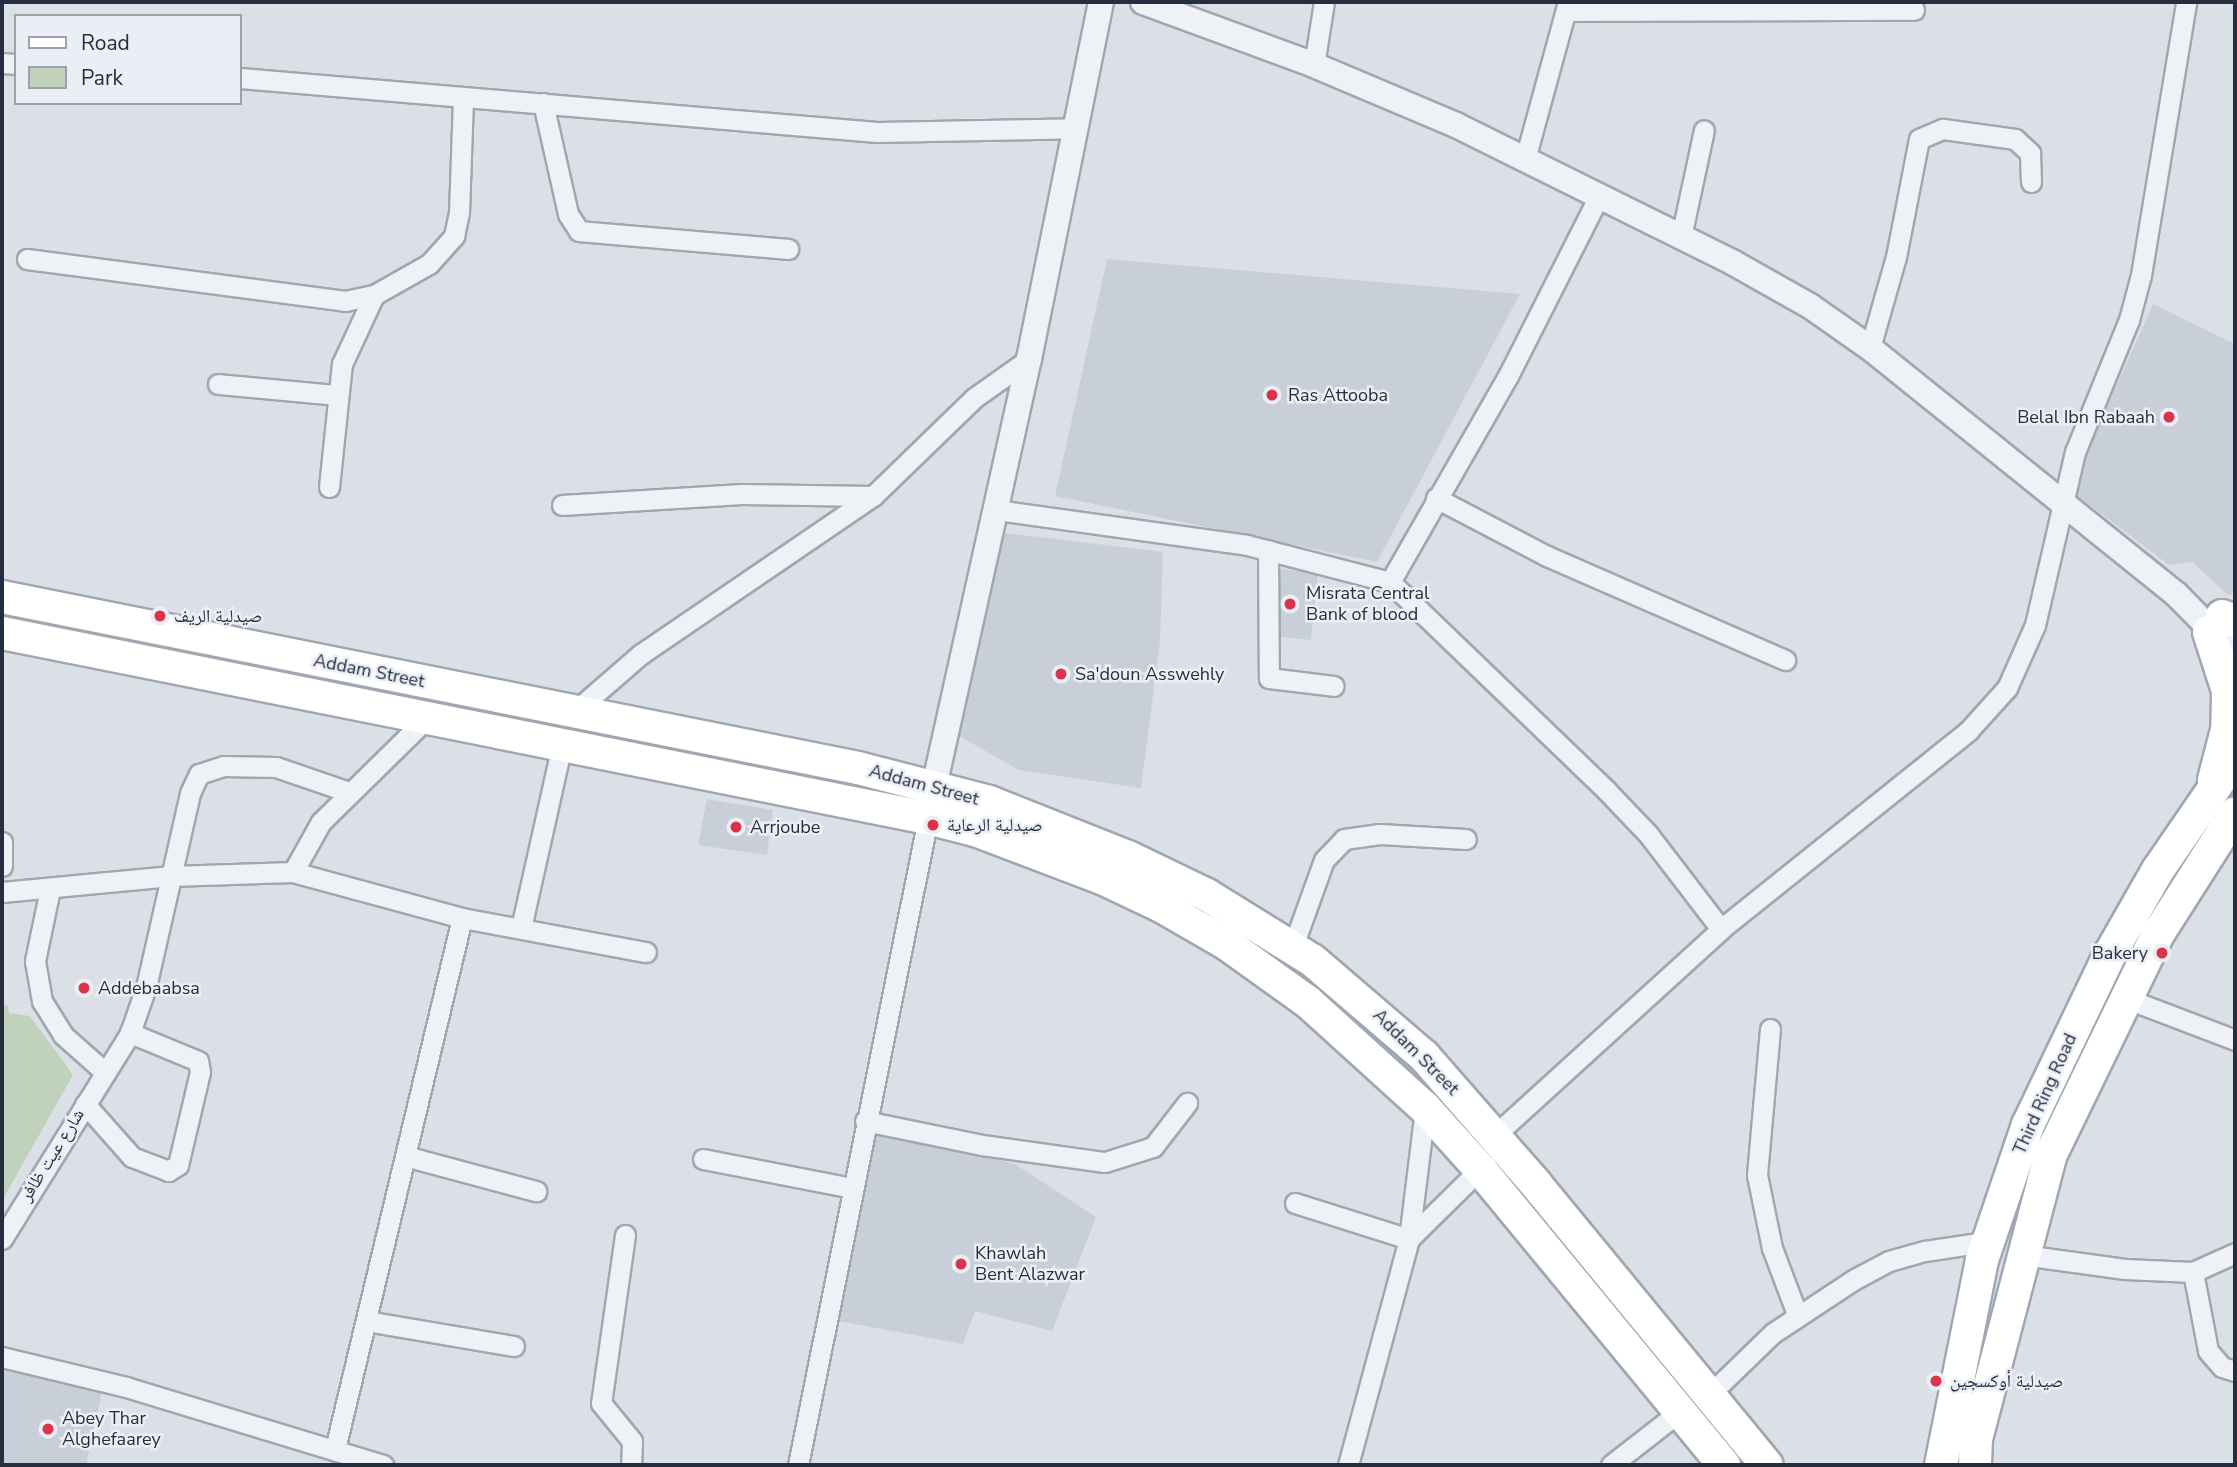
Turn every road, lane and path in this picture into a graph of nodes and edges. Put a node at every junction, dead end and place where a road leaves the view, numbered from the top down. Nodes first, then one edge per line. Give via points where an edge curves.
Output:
1 (1101, 2) edge
2 (1324, 2) edge
3 (2186, 2) edge
4 (1159, 4) edge
5 (1567, 6) edge
6 (1914, 10) dead end
7 (1314, 65) junction
8 (242, 78) edge
9 (463, 97) junction
10 (542, 103) junction
11 (1077, 128) junction
12 (1704, 130) dead end
13 (1525, 159) junction
14 (2031, 183) dead end
15 (1599, 196) junction
16 (1681, 237) junction
17 (788, 249) dead end
18 (27, 259) dead end
19 (374, 295) junction
20 (1870, 348) junction
21 (1029, 359) junction
22 (218, 384) dead end
23 (336, 395) junction
24 (329, 487) dead end
25 (873, 496) junction
26 (1436, 498) junction
27 (562, 505) dead end
28 (2063, 505) junction
29 (996, 510) junction
30 (1268, 550) junction
31 (1390, 582) junction
32 (2, 597) edge
33 (2225, 624) edge
34 (2, 632) edge
35 (2235, 654) edge
36 (1785, 660) dead end
37 (1334, 686) dead end
38 (574, 712) junction
39 (428, 717) junction
40 (562, 744) junction
41 (2235, 758) edge
42 (933, 787) junction
43 (2211, 788) junction
44 (349, 792) junction
45 (2235, 813) edge
46 (928, 818) junction
47 (1466, 839) dead end
48 (2, 842) edge
49 (2, 866) edge
50 (2158, 870) junction
51 (293, 872) junction
52 (171, 876) junction
53 (2185, 886) junction
54 (50, 889) junction
55 (2, 892) edge
56 (462, 918) junction
57 (521, 928) junction
58 (1721, 929) junction
59 (1293, 946) junction
60 (646, 952) dead end
61 (2125, 998) junction
62 (1770, 1029) dead end
63 (130, 1033) junction
64 (2235, 1040) edge
65 (106, 1073) junction
66 (1187, 1103) dead end
67 (85, 1104) junction
68 (1425, 1108) junction
69 (865, 1121) junction
70 (1495, 1135) junction
71 (405, 1156) junction
72 (703, 1159) dead end
73 (1480, 1169) junction
74 (852, 1188) junction
75 (536, 1191) dead end
76 (1294, 1203) dead end
77 (625, 1235) dead end
78 (2, 1239) edge
79 (1409, 1239) junction
80 (1990, 1241) junction
81 (2235, 1253) edge
82 (2023, 1255) junction
83 (2193, 1272) junction
84 (1797, 1314) junction
85 (366, 1321) junction
86 (514, 1346) dead end
87 (2, 1357) edge
88 (2235, 1371) edge
89 (1710, 1394) junction
90 (1679, 1412) junction
91 (335, 1448) junction
92 (363, 1462) edge
93 (383, 1465) edge
94 (631, 1465) edge
95 (799, 1465) edge
96 (1348, 1465) edge
97 (1611, 1465) edge
98 (1724, 1465) edge
99 (1767, 1465) edge
100 (1941, 1465) edge
101 (1975, 1465) edge

1 - 11 street
2 - 7 street
3 - 28 street via 2141,275 2129,320 2081,431
4 - 7 street
5 - 6 street
5 - 13 street
7 - 13 street
8 - 9 street
9 - 10 street
9 - 19 street via 459,213 454,236 429,264
10 - 11 street via 877,132
10 - 17 street via 568,214 579,231
11 - 21 street
12 - 16 street
13 - 15 street
14 - 20 street via 2030,153 2015,139 1943,129 1920,139 1896,257
15 - 16 street
15 - 26 street via 1508,376
16 - 20 street via 1810,306
18 - 19 street via 333,300
19 - 23 street via 347,349
20 - 28 street
21 - 25 street via 974,398
21 - 29 street
22 - 23 street
23 - 24 street
25 - 27 street via 742,494
25 - 38 street via 641,654
26 - 31 street
26 - 36 street via 1547,556
28 - 33 street via 2176,594
28 - 58 street via 2035,625 1996,704
29 - 30 street
29 - 42 street
30 - 31 street
30 - 37 street via 1269,678
31 - 58 street via 1648,834
32 - 38 main road, Addam Street
33 - 35 street
33 - 43 main road via 2228,691 2222,754
34 - 39 main road, Addam Street
38 - 42 main road, Addam Street
39 - 40 main road, Addam Street
39 - 44 street
40 - 46 main road, Addam Street
40 - 57 street
41 - 43 main road, Third Ring Road
42 - 46 street
42 - 59 main road, Addam Street via 989,802 1128,857 1207,895
43 - 50 main road, Third Ring Road
44 - 51 street via 321,822
44 - 52 street, شارع عيت ظافر via 275,767 204,770 190,793
45 - 53 main road, Third Ring Road
46 - 68 main road, Addam Street via 978,831 1102,878 1172,912 1308,1002
46 - 69 street
47 - 59 street via 1380,834 1344,839 1324,860
48 - 49 street
50 - 53 main road
50 - 80 main road, Third Ring Road via 2110,954 2028,1125
51 - 52 street
51 - 56 street
52 - 54 street
52 - 63 street, شارع عيت ظافر via 146,987
53 - 61 main road, Third Ring Road
54 - 55 street
54 - 65 street via 35,961 42,1001 63,1035
56 - 57 street
56 - 71 street
57 - 60 street
58 - 70 street
59 - 70 main road, Addam Street via 1394,1026
61 - 64 street
61 - 82 main road, Third Ring Road via 2050,1156
62 - 84 street via 1757,1175 1772,1248
63 - 65 street, شارع عيت ظافر
63 - 67 street via 198,1061 200,1072 178,1165 167,1171 132,1157
65 - 67 street, شارع عيت ظافر
66 - 69 street via 1153,1147 1105,1162 982,1145
67 - 78 street, شارع عيت ظافر
68 - 73 main road, Addam Street
68 - 79 street
69 - 74 street
70 - 89 main road, Addam Street
71 - 75 street
71 - 85 street
72 - 74 street
73 - 79 street
73 - 90 main road, Addam Street
74 - 95 street
76 - 79 street
77 - 94 street via 601,1403 632,1441
79 - 96 street
80 - 84 street via 1889,1261
80 - 100 main road, Third Ring Road via 1946,1421
81 - 83 street
82 - 83 street via 2125,1269
82 - 101 main road, Third Ring Road via 1976,1439
83 - 88 street via 2208,1352 2222,1367
84 - 89 street
85 - 86 street
85 - 91 street
87 - 91 street via 126,1387
89 - 99 main road, Addam Street
90 - 97 street
90 - 98 main road, Addam Street
91 - 92 street
92 - 93 street

